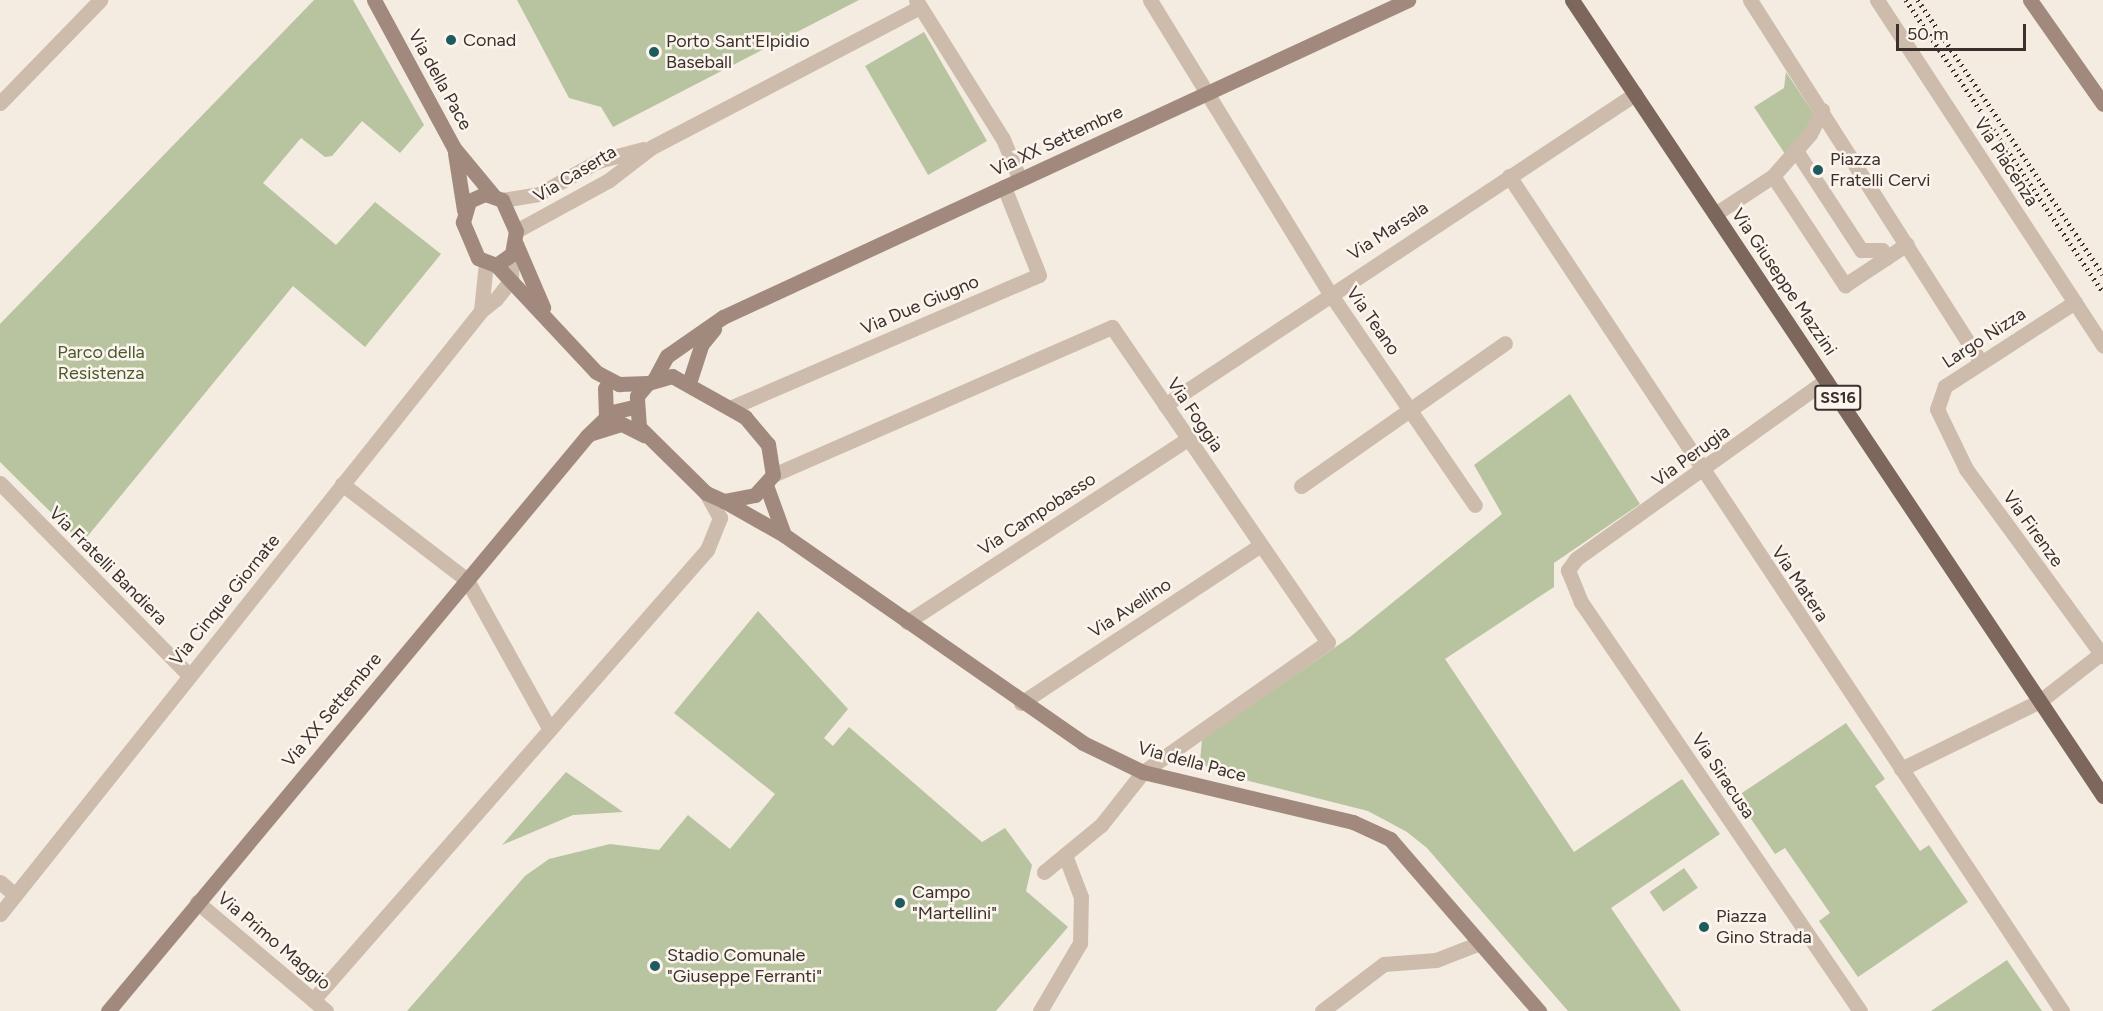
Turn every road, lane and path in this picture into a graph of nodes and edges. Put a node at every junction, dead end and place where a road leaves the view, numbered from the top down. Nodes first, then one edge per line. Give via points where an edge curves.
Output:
1 (100, 0) edge
2 (374, 0) edge
3 (1150, 0) edge
4 (1572, 0) edge
5 (1877, 0) edge
6 (2030, 0) edge
7 (1398, 2) edge
8 (1756, 2) edge
9 (918, 3) edge
10 (1208, 93) junction
11 (1635, 94) junction
12 (0, 103) edge
13 (2103, 104) edge
14 (1822, 110) junction
15 (652, 147) junction
16 (454, 148) junction
17 (1795, 149) junction
18 (1777, 170) junction
19 (1509, 176) junction
20 (1020, 180) junction
21 (1004, 187) junction
22 (497, 198) junction
23 (464, 210) junction
24 (1715, 214) junction
25 (515, 243) junction
26 (1906, 244) junction
27 (1886, 258) junction
28 (491, 264) junction
29 (511, 280) junction
30 (1329, 292) junction
31 (2075, 302) junction
32 (481, 311) junction
33 (723, 317) junction
34 (549, 321) junction
35 (1505, 343) dead end
36 (2103, 346) edge
37 (1981, 362) junction
38 (596, 372) junction
39 (1826, 380) junction
40 (651, 381) junction
41 (689, 382) junction
42 (606, 388) junction
43 (1165, 405) junction
44 (634, 406) junction
45 (730, 408) junction
46 (1410, 410) junction
47 (606, 416) junction
48 (1940, 420) joint
49 (587, 436) junction
50 (649, 438) junction
51 (1188, 439) junction
52 (1703, 473) junction
53 (770, 480) junction
54 (0, 483) edge
55 (342, 484) junction
56 (1301, 486) dead end
57 (706, 493) junction
58 (724, 501) junction
59 (1475, 505) dead end
60 (784, 535) junction
61 (1262, 545) junction
62 (1576, 559) joint
63 (467, 580) junction
64 (907, 622) junction
65 (2102, 654) edge
66 (189, 675) junction
67 (2040, 701) junction
68 (1021, 703) junction
69 (548, 726) junction
70 (1901, 769) junction
71 (1143, 772) junction
72 (2103, 796) edge
73 (1065, 855) junction
74 (1044, 872) dead end
75 (0, 882) edge
76 (15, 895) junction
77 (197, 902) junction
78 (0, 914) edge
79 (1480, 943) junction
80 (312, 1000) junction
81 (108, 1011) edge
82 (326, 1011) edge
83 (1040, 1011) edge
84 (1322, 1011) edge
85 (1539, 1011) edge
86 (1860, 1011) edge
87 (2062, 1011) edge

1 - 12 street
2 - 16 main road, Via della Pace
3 - 10 street, Via Teano
4 - 11 main road, Via Giuseppe Mazzini / SS16
5 - 31 street, Via Piacenza
6 - 13 main road
7 - 10 main road, Via XX Settembre
8 - 14 street
9 - 15 street, Via Caserta
9 - 20 street via 1003,139
10 - 20 main road, Via XX Settembre
10 - 30 street, Via Teano
11 - 19 street, Via Marsala
11 - 24 main road, Via Giuseppe Mazzini / SS16
14 - 17 street
14 - 26 street
15 - 22 street, Via Caserta via 598,161 539,194
15 - 25 street, Via Caserta
16 - 22 main road, Via della Pace
16 - 23 main road, Via della Pace
17 - 18 street
17 - 27 street via 1861,250 1882,250
18 - 24 street
18 - 27 street via 1845,285
19 - 30 street, Via Marsala
19 - 52 street, Via Matera
20 - 21 main road, Via XX Settembre
21 - 33 main road, Via XX Settembre
21 - 45 street, Via Due Giugno via 1039,275
22 - 23 main road via 476,196
22 - 25 main road, Via della Pace
23 - 28 main road, Via della Pace via 470,246
24 - 39 main road, Via Giuseppe Mazzini / SS16
25 - 28 main road
25 - 29 street
25 - 34 main road
26 - 27 street
26 - 37 street
28 - 29 main road
28 - 32 street
29 - 32 street, Via Cinque Giornate
29 - 34 main road
30 - 43 street, Via Marsala
30 - 46 street, Via Teano
31 - 36 street, Via Piacenza
31 - 37 street, Largo Nizza
32 - 55 street, Via Cinque Giornate
33 - 40 main road, Via XX Settembre via 667,356
33 - 41 main road, Via XX Settembre via 701,345
34 - 38 main road
35 - 46 street
37 - 48 street, Largo Nizza via 1940,391
38 - 40 main road via 619,384
38 - 42 main road
39 - 52 street, Via Perugia
39 - 67 main road, Via Giuseppe Mazzini / SS16
40 - 41 main road via 672,375
40 - 44 main road, Via XX Settembre
41 - 45 main road via 709,401
42 - 44 main road
42 - 47 main road
43 - 51 street, Via Foggia
43 - 53 street, Via Foggia via 1112,327
44 - 47 main road, Via XX Settembre
44 - 50 main road via 636,421
45 - 53 main road via 768,444
46 - 56 street
46 - 59 street, Via Teano
47 - 49 main road, Via XX Settembre
48 - 65 street, Via Firenze via 1966,469
49 - 50 main road via 622,424
49 - 63 main road, Via XX Settembre
50 - 57 main road
51 - 61 street, Via Foggia
51 - 64 street, Via Campobasso
52 - 62 street, Via Perugia
52 - 70 street, Via Matera
53 - 58 main road via 742,500
53 - 60 main road
54 - 66 street, Via Fratelli Bandiera
55 - 63 street
55 - 66 street, Via Cinque Giornate
57 - 58 main road, Via della Pace
57 - 69 street via 720,518 718,533
58 - 60 main road, Via della Pace
60 - 64 main road, Via della Pace
61 - 68 street, Via Avellino
61 - 71 street, Via Foggia via 1328,642
62 - 86 street, Via Siracusa via 1569,582 1581,602
63 - 69 street
63 - 77 main road, Via XX Settembre
64 - 68 main road, Via della Pace
65 - 67 street
66 - 76 street, Via Cinque Giornate
67 - 70 street
67 - 72 main road, Via Giuseppe Mazzini / SS16
68 - 71 main road, Via della Pace
69 - 80 street
70 - 87 street, Via Matera
71 - 73 street via 1101,825
71 - 79 main road, Via della Pace via 1353,822 1390,839
73 - 74 street
73 - 83 street via 1081,897 1080,943
75 - 76 street
76 - 78 street, Via Cinque Giornate
77 - 80 street, Via Primo Maggio
77 - 81 main road, Via XX Settembre
79 - 84 street via 1436,960 1384,964
79 - 85 main road, Via della Pace
80 - 82 street, Via Primo Maggio

